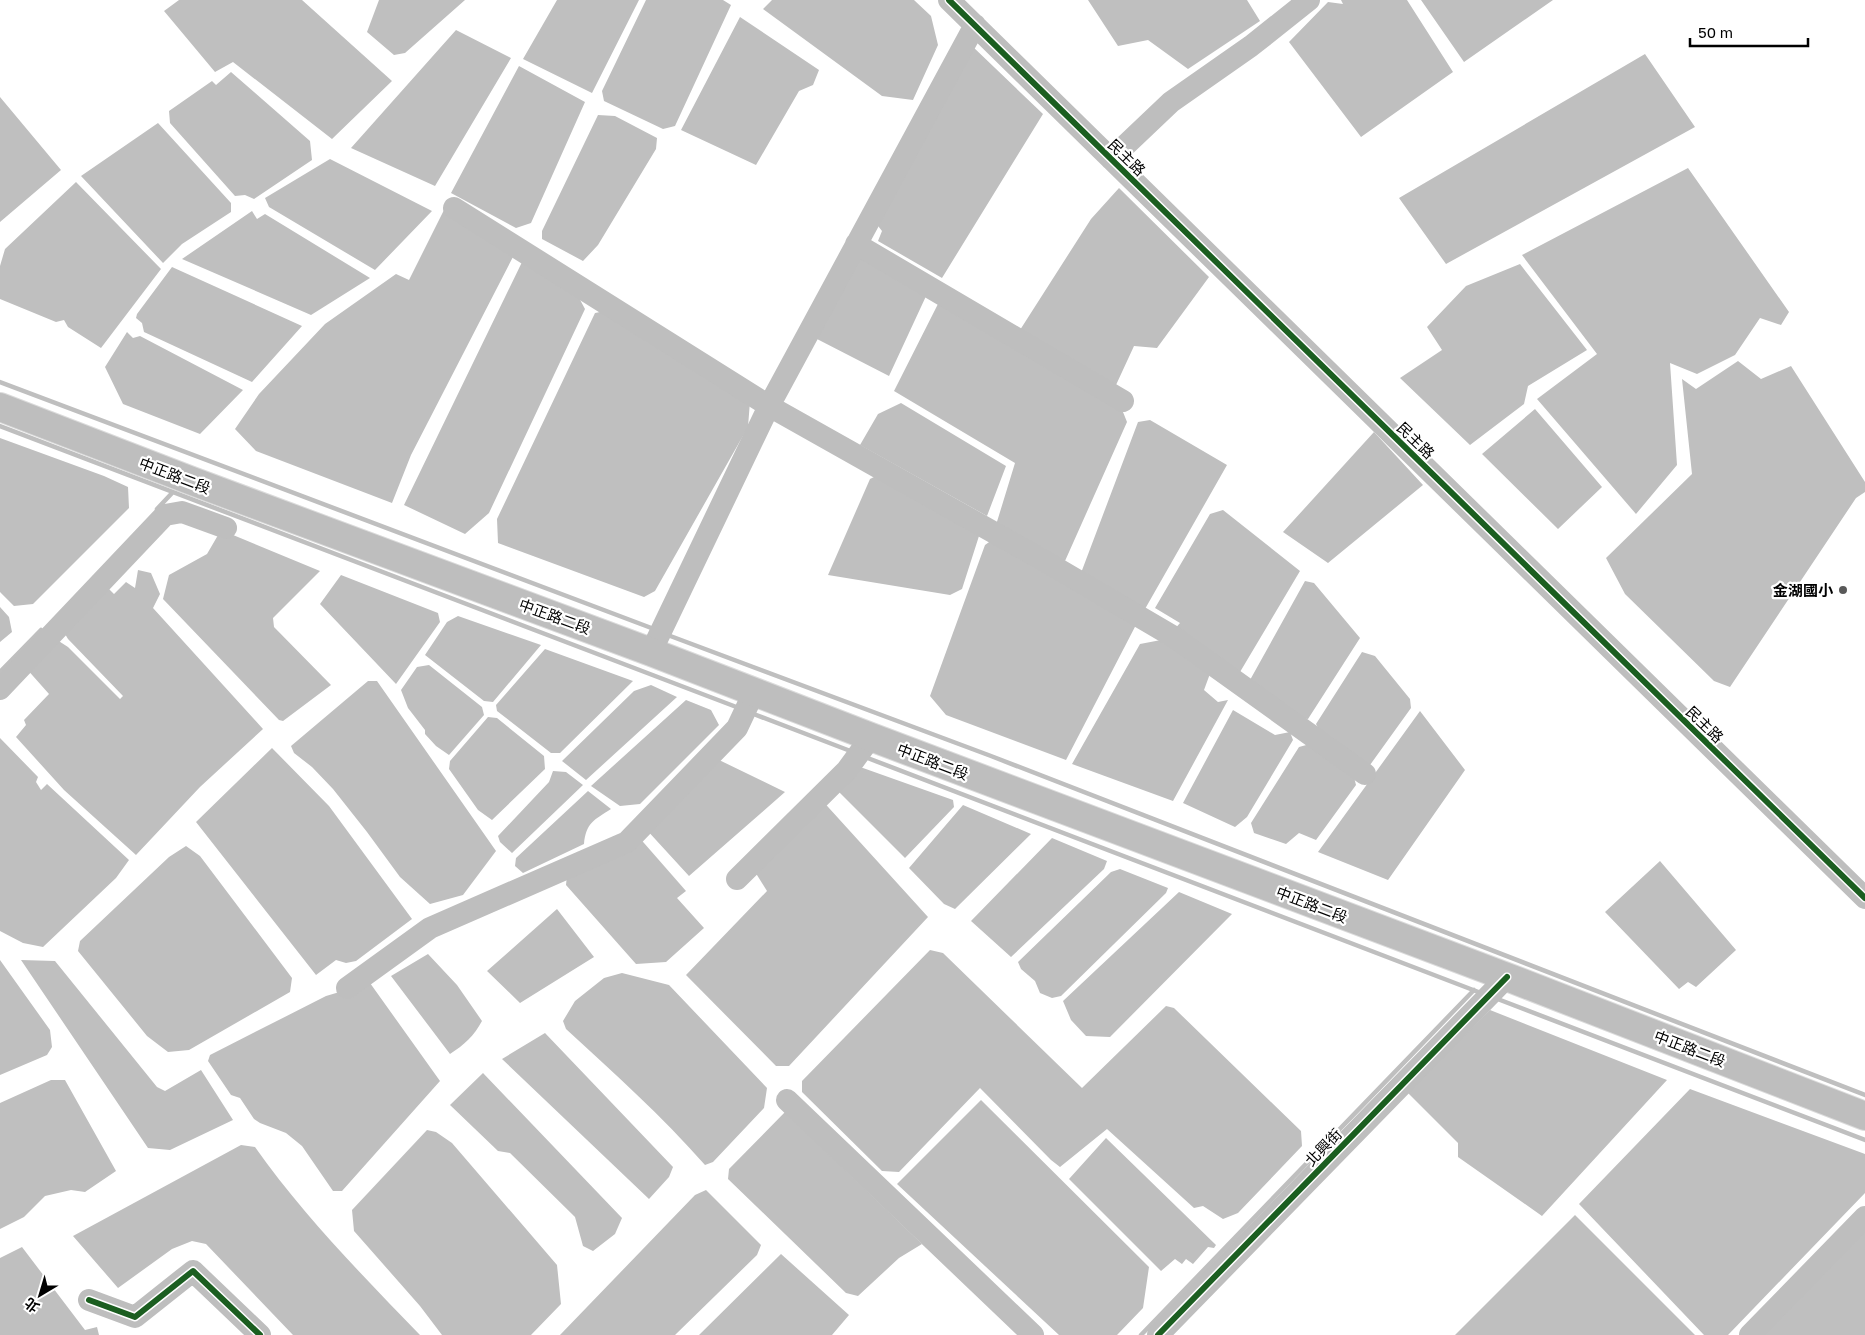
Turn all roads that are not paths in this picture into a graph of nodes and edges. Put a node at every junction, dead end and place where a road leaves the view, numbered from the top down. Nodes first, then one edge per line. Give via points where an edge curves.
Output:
1 (949, 0) edge
2 (1309, 0) edge
3 (975, 25) junction
4 (1111, 159) junction
5 (454, 208) dead end
6 (856, 244) junction
7 (1123, 401) dead end
8 (769, 406) junction
9 (0, 408) edge
10 (192, 481) junction
11 (182, 512) junction
12 (226, 528) dead end
13 (650, 652) junction
14 (0, 689) edge
15 (754, 692) junction
16 (871, 737) junction
17 (1365, 774) dead end
18 (737, 878) dead end
19 (1865, 898) edge
20 (1507, 977) junction
21 (347, 988) dead end
22 (787, 1100) dead end
23 (1865, 1116) edge
24 (1865, 1216) edge
25 (89, 1300) dead end
26 (260, 1335) edge
27 (1032, 1335) edge
28 (1158, 1335) edge
29 (1750, 1335) edge

1 - 3 street, 民主路
2 - 4 street via 1172,102
3 - 4 street, 民主路
3 - 6 street
4 - 19 street, 民主路
5 - 8 street
6 - 7 street
6 - 8 street
8 - 13 street
8 - 17 street via 1174,637
9 - 10 main road, 中正路二段
10 - 11 street
10 - 13 main road, 中正路二段
11 - 12 street
11 - 14 street via 165,515
13 - 15 main road, 中正路二段
15 - 16 main road, 中正路二段
15 - 21 street via 737,728 627,842 430,928
16 - 18 street via 846,770
16 - 20 main road, 中正路二段
20 - 23 main road, 中正路二段
20 - 28 street, 北興街
22 - 27 street
24 - 29 street
25 - 26 street via 135,1317 194,1271

